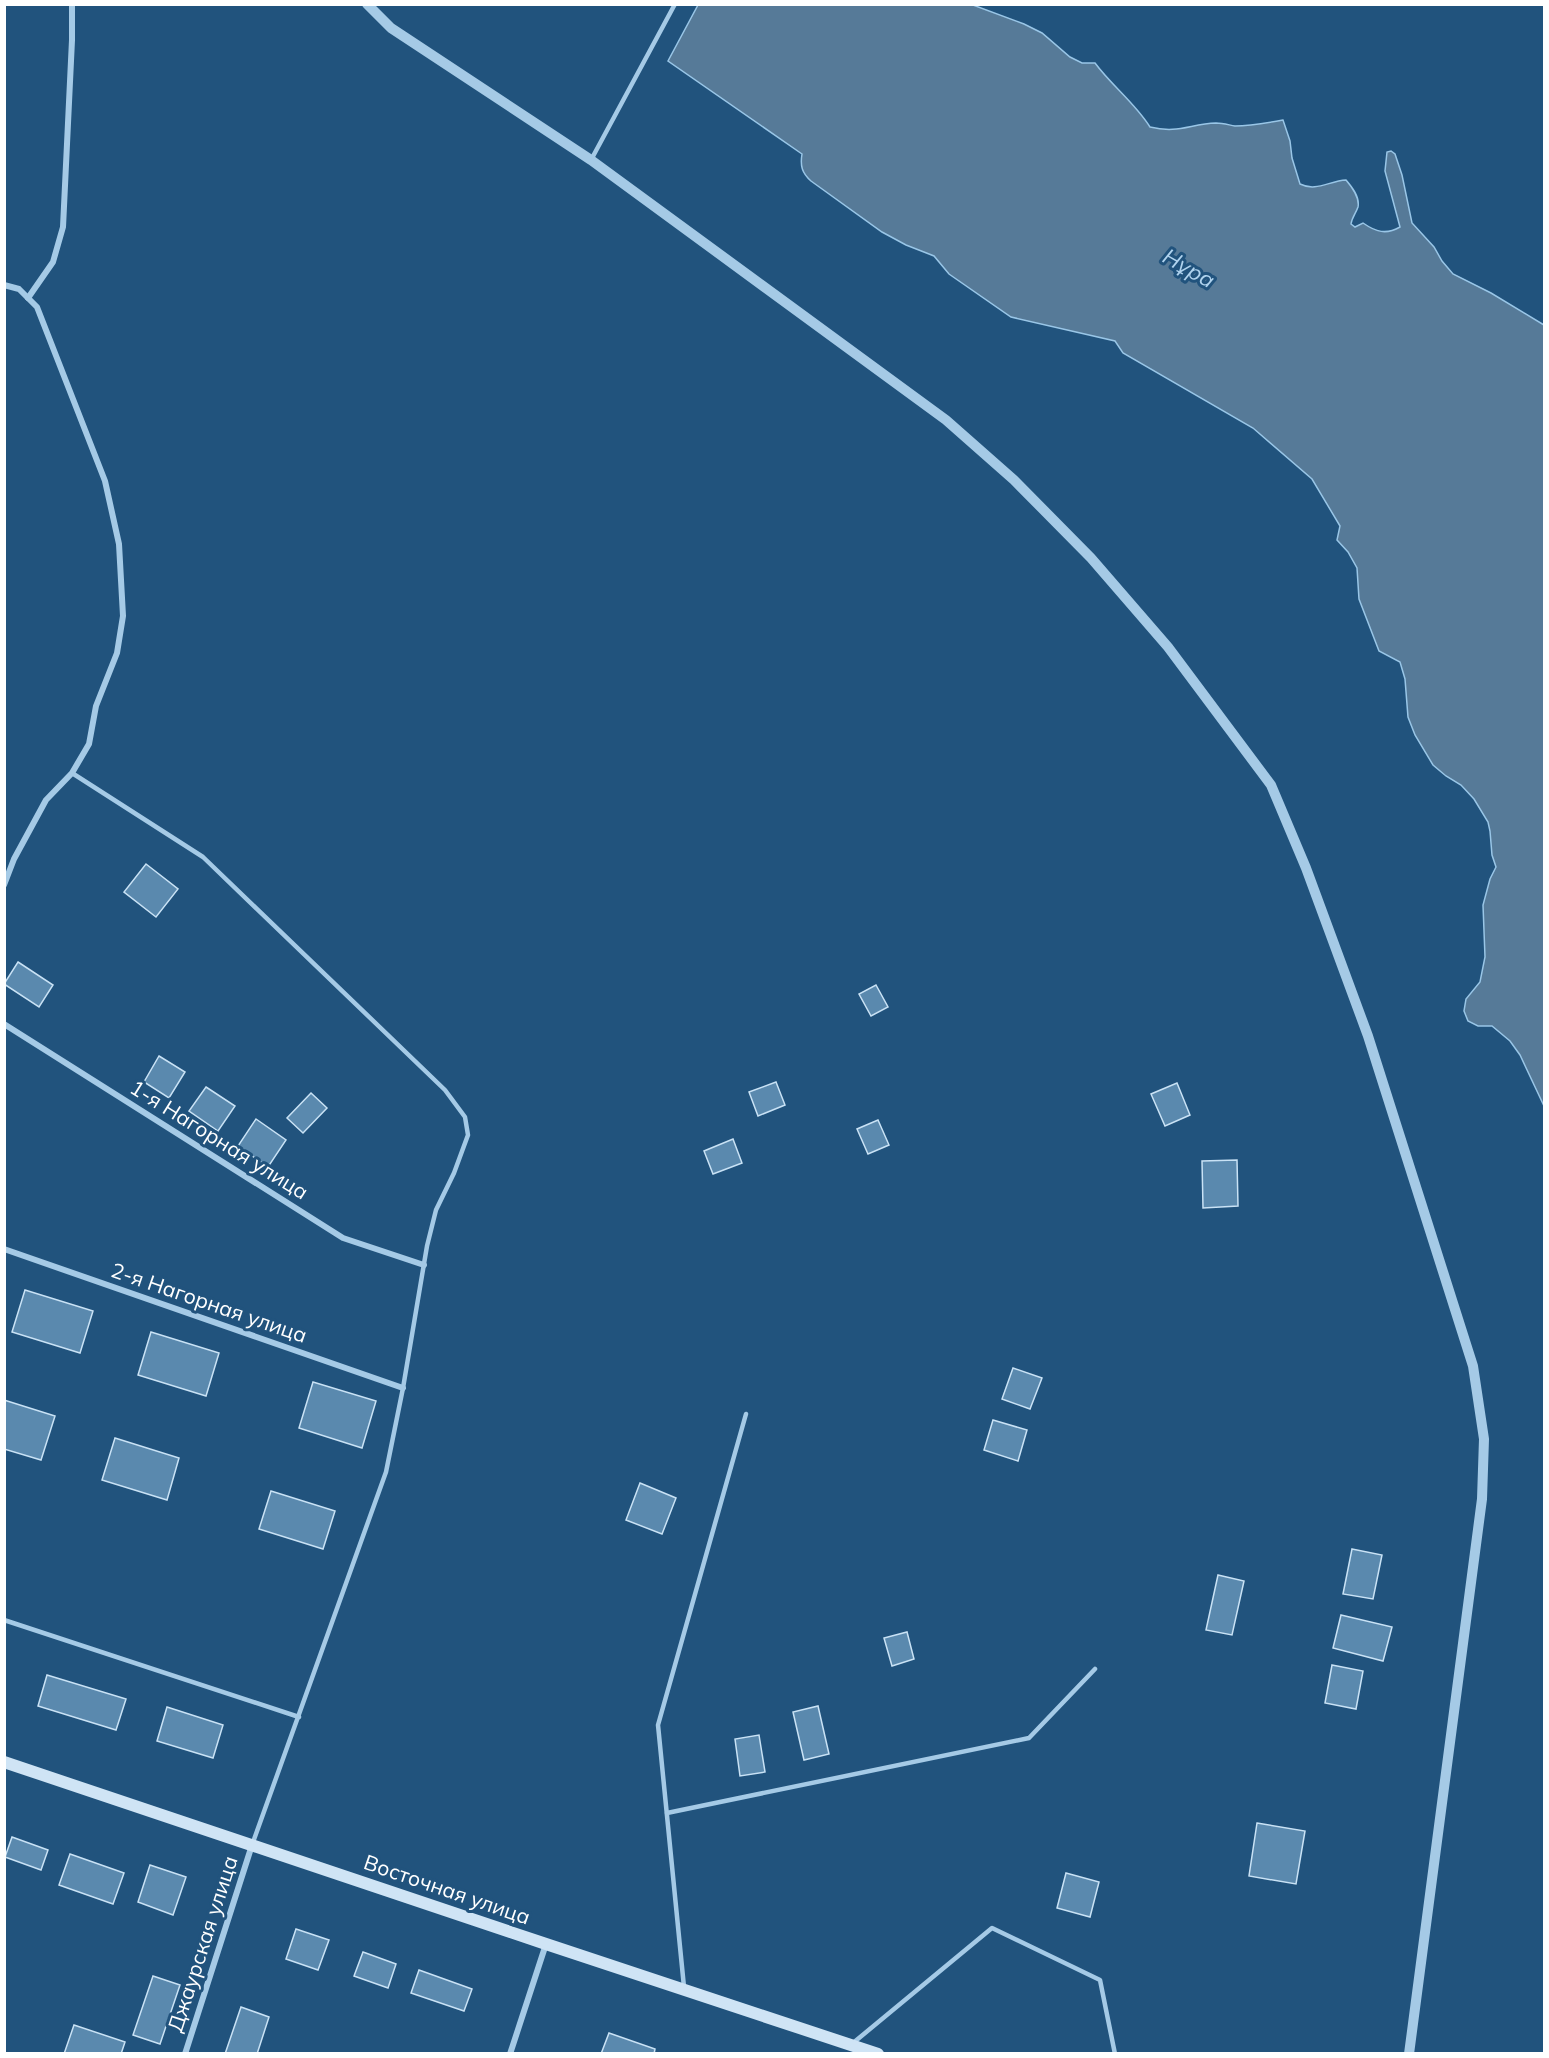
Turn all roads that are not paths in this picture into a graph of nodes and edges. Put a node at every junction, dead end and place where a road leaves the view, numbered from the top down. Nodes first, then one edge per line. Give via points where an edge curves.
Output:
1 (72, 4) edge
2 (367, 4) edge
3 (675, 4) edge
4 (591, 160) junction
5 (4, 285) edge
6 (28, 298) junction
7 (72, 773) junction
8 (4, 885) edge
9 (4, 1024) edge
10 (4, 1249) edge
11 (424, 1265) junction
12 (404, 1388) junction
13 (746, 1414) dead end
14 (4, 1620) edge
15 (1095, 1669) dead end
16 (299, 1716) junction
17 (4, 1762) edge
18 (667, 1813) junction
19 (252, 1845) junction
20 (546, 1944) junction
21 (684, 1990) junction
22 (849, 2049) edge
23 (185, 2054) edge
24 (510, 2054) edge
25 (878, 2054) edge
26 (1115, 2054) edge
27 (1409, 2054) edge

1 - 6 street via 63,227 53,262
2 - 4 street via 391,28
3 - 4 lane
4 - 27 street via 946,420 1014,480 1091,558 1168,647 1271,785 1368,1036 1473,1366 1484,1438 1482,1499
5 - 6 street via 19,289
6 - 7 street via 37,307 105,481 119,544 123,616 117,653 96,706 89,744
7 - 8 street via 46,800
7 - 11 lane via 203,857 446,1090 465,1117 468,1135 436,1210
9 - 11 street, 1-я Нагорная улица via 343,1238
10 - 12 street, 2-я Нагорная улица
11 - 12 lane
12 - 16 lane via 386,1472
13 - 18 lane via 658,1725
14 - 16 lane
15 - 18 lane via 1029,1738
16 - 19 lane
17 - 19 main road, Восточная улица
18 - 21 lane
19 - 20 main road, Восточная улица
19 - 23 street, Джаурская улица
20 - 21 main road, Восточная улица
20 - 24 street
21 - 22 main road, Восточная улица
22 - 25 main road, Восточная улица
22 - 26 lane via 992,1928 1100,1980

